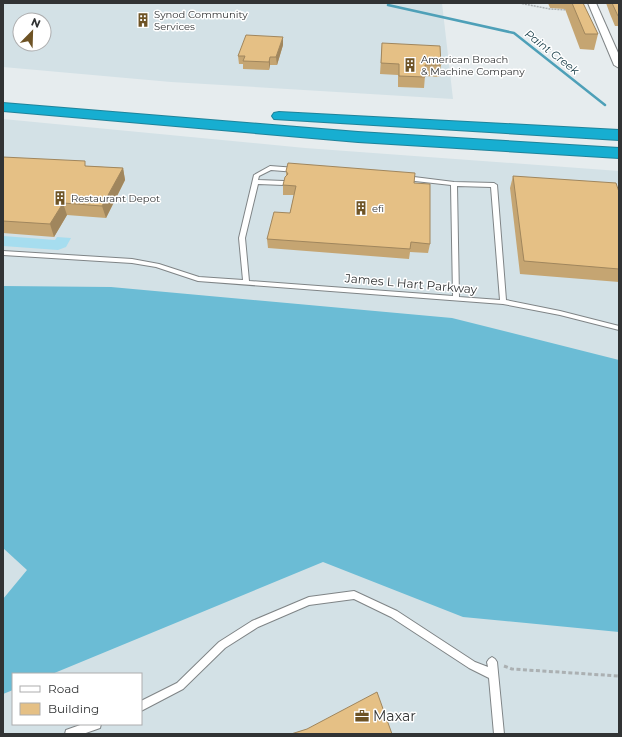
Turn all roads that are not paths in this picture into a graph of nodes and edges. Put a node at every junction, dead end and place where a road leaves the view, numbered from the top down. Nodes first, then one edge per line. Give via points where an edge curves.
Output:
1 (592, 3) edge
2 (619, 66) edge
3 (138, 104) dead end
4 (3, 107) edge
5 (619, 134) edge
6 (619, 153) edge
7 (304, 170) edge
8 (398, 177) edge
9 (256, 182) junction
10 (284, 183) edge
11 (454, 184) junction
12 (3, 252) edge
13 (246, 282) junction
14 (456, 299) junction
15 (503, 302) junction
16 (619, 328) edge
17 (492, 662) road end
18 (493, 675) junction
19 (142, 705) edge
20 (93, 725) edge
21 (70, 734) edge
22 (499, 734) edge

1 - 2 street
3 - 5 highway via 333,119
4 - 6 highway via 358,137
7 - 9 lane via 270,168 257,175
8 - 11 lane
9 - 10 lane
9 - 13 lane via 242,238
11 - 14 lane
11 - 15 lane via 494,185
12 - 13 lane, James L Hart Parkway via 132,261 157,265 198,279
13 - 14 lane, James L Hart Parkway
14 - 15 lane, James L Hart Parkway
15 - 16 lane, James L Hart Parkway
17 - 18 lane
18 - 19 lane via 472,665 394,614 354,595 309,601 255,624 222,645 180,686
18 - 22 lane
20 - 21 lane

